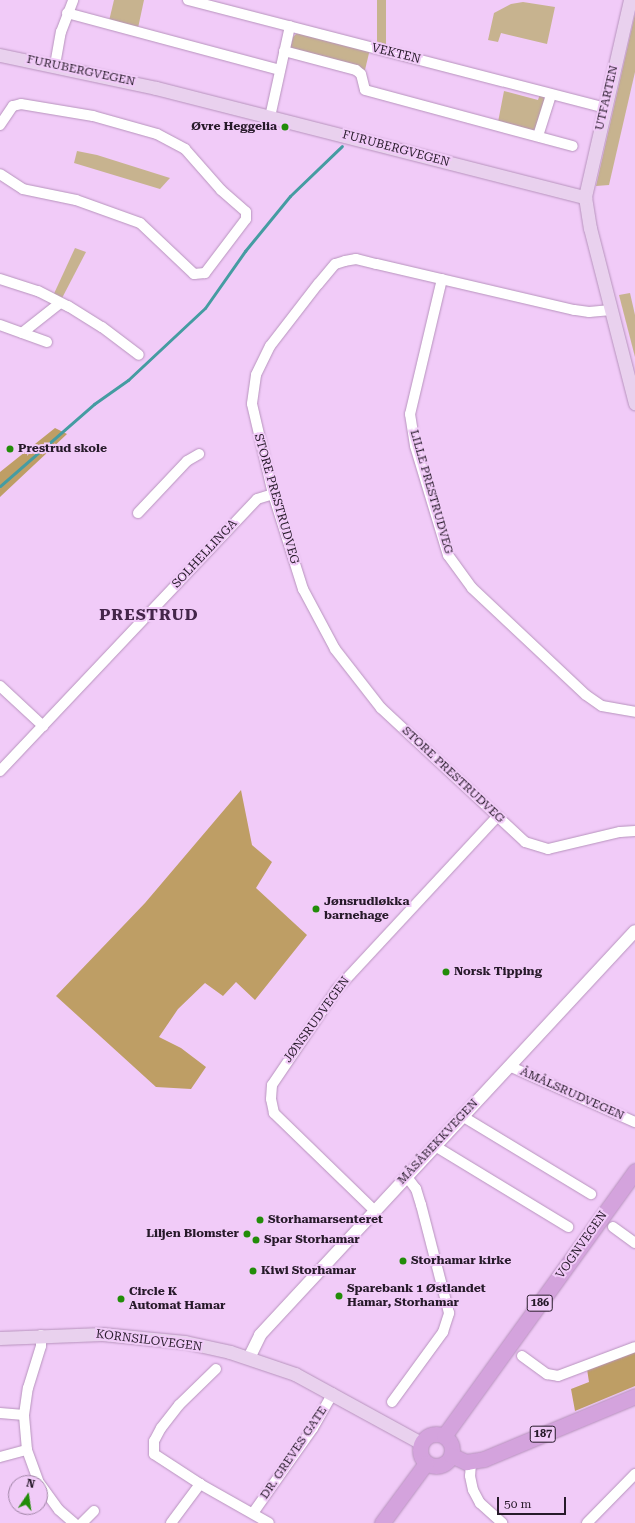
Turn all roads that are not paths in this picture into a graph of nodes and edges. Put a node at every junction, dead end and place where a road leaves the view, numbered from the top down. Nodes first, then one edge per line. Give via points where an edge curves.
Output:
1 (73, 0) edge
2 (188, 0) edge
3 (630, 0) edge
4 (67, 13) junction
5 (290, 26) junction
6 (284, 51) junction
7 (0, 55) edge
8 (55, 65) junction
9 (280, 70) junction
10 (551, 95) junction
11 (605, 108) junction
12 (270, 116) junction
13 (0, 126) edge
14 (538, 136) junction
15 (573, 146) dead end
16 (0, 174) edge
17 (585, 197) junction
18 (0, 279) edge
19 (442, 279) junction
20 (60, 303) junction
21 (611, 310) junction
22 (0, 325) edge
23 (22, 333) junction
24 (47, 342) dead end
25 (139, 355) dead end
26 (635, 403) edge
27 (198, 454) dead end
28 (273, 494) junction
29 (138, 513) dead end
30 (0, 686) edge
31 (635, 712) edge
32 (43, 726) junction
33 (0, 771) edge
34 (497, 817) junction
35 (635, 831) edge
36 (635, 931) edge
37 (509, 1066) junction
38 (462, 1116) junction
39 (635, 1122) edge
40 (435, 1146) junction
41 (635, 1171) edge
42 (407, 1177) junction
43 (591, 1194) dead end
44 (375, 1211) junction
45 (568, 1227) dead end
46 (613, 1227) dead end
47 (635, 1243) edge
48 (41, 1335) junction
49 (0, 1338) edge
50 (635, 1347) edge
51 (522, 1356) dead end
52 (249, 1358) junction
53 (216, 1369) dead end
54 (333, 1393) junction
55 (635, 1396) edge
56 (392, 1402) dead end
57 (0, 1413) edge
58 (24, 1415) junction
59 (444, 1436) junction
60 (421, 1443) junction
61 (27, 1450) junction
62 (451, 1455) junction
63 (0, 1457) edge
64 (471, 1462) junction
65 (426, 1463) junction
66 (635, 1474) edge
67 (37, 1475) edge
68 (200, 1484) junction
69 (48, 1495) edge
70 (94, 1511) dead end
71 (253, 1513) junction
72 (74, 1523) edge
73 (82, 1523) edge
74 (171, 1523) edge
75 (269, 1523) edge
76 (382, 1523) edge
77 (502, 1523) edge
78 (587, 1523) edge

1 - 4 street
2 - 5 street, VEKTEN
3 - 11 main road, UTFARTEN
4 - 8 street
4 - 9 street
5 - 6 street
5 - 10 street, VEKTEN via 487,76
6 - 9 street
6 - 14 street via 356,70 361,74 365,90
7 - 8 main road, FURUBERGVEGEN
8 - 12 main road, FURUBERGVEGEN
9 - 12 street
10 - 11 street, VEKTEN
10 - 14 street
11 - 17 main road, UTFARTEN
12 - 17 main road, FURUBERGVEGEN
13 - 16 street via 13,106 21,104 80,114 157,134 185,149 221,190 246,212 246,220 205,273 194,274 140,223 76,200 23,189
14 - 15 street
17 - 21 main road
18 - 20 street via 38,291
19 - 21 street, STORE PRESTRUDVEG via 574,310
19 - 28 street, STORE PRESTRUDVEG via 356,259 335,264 314,289 266,353 253,387 254,421
19 - 31 street, LILLE PRESTRUDVEG via 412,398 410,419 415,446 448,555 472,588 586,695 602,706
20 - 23 street
20 - 25 street via 102,327
21 - 26 main road
22 - 23 street
23 - 24 street
27 - 29 street via 186,460
28 - 32 street, SOLHELLINGA via 257,499
28 - 34 street, STORE PRESTRUDVEG via 303,589 335,649 381,708
30 - 32 street
32 - 33 street, SOLHELLINGA
34 - 35 street, STORE PRESTRUDVEG via 525,842 548,849 620,832
34 - 44 street, JØNSRUDVEGEN via 337,990 272,1085 270,1099 274,1113
36 - 37 street, MÅSÅBEKKVEGEN
37 - 38 street, MÅSÅBEKKVEGEN
37 - 39 street, ÅMÅLSRUDVEGEN
38 - 40 street, MÅSÅBEKKVEGEN
38 - 43 street
40 - 42 street, MÅSÅBEKKVEGEN
40 - 45 street
41 - 59 main road, VOGNVEGEN / 186
42 - 44 street, MÅSÅBEKKVEGEN
42 - 56 street via 416,1188 449,1313 443,1332
44 - 52 street, MÅSÅBEKKVEGEN via 260,1334
46 - 47 street
48 - 49 main road, KORNSILOVEGEN
48 - 52 main road, KORNSILOVEGEN via 134,1336 185,1342
48 - 58 street via 41,1346 28,1388
50 - 51 street via 558,1376 547,1374
52 - 54 main road, KORNSILOVEGEN via 290,1372
53 - 68 street via 179,1405 161,1428 153,1448 154,1454
54 - 60 main road, KORNSILOVEGEN
54 - 71 street, DR. GREVES GATE via 313,1428
55 - 64 main road, 187
57 - 58 street
58 - 61 street
59 - 60 main road via 430,1434
59 - 62 main road via 452,1447
60 - 65 main road via 420,1455
61 - 63 street
61 - 67 street
62 - 64 main road
62 - 65 main road via 442,1465 432,1466
64 - 77 street via 473,1490 480,1502
65 - 76 main road
66 - 78 street
68 - 71 street
68 - 74 street
69 - 72 street via 59,1510
70 - 73 street
71 - 75 street

